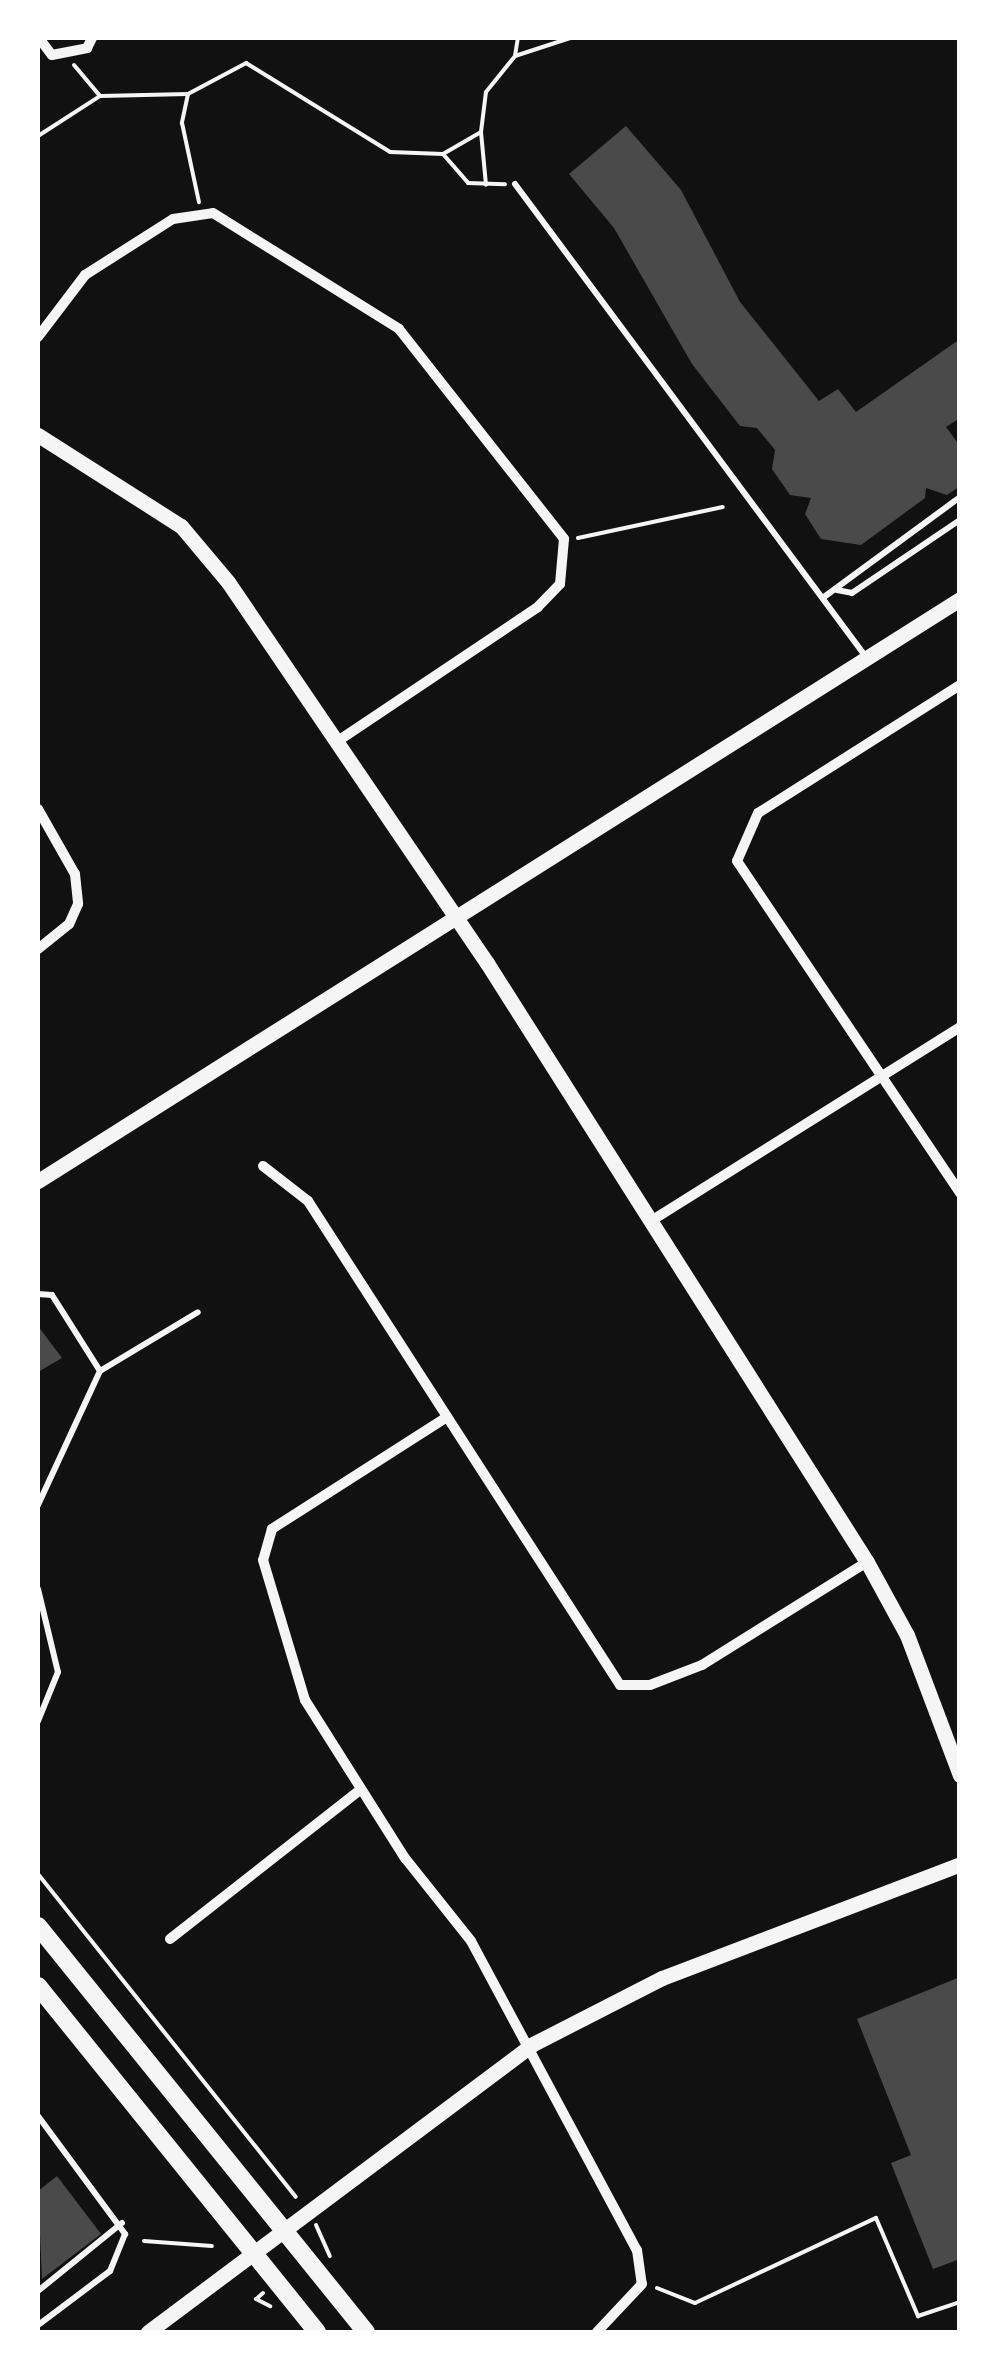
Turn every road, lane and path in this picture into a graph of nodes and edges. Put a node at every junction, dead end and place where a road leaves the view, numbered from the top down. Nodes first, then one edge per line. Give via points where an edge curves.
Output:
1 (38, 38) edge
2 (92, 38) edge
3 (518, 38) edge
4 (570, 38) edge
5 (66, 55) junction
6 (515, 56) junction
7 (188, 94) junction
8 (100, 96) junction
9 (481, 132) junction
10 (38, 136) edge
11 (443, 154) junction
12 (515, 184) joint
13 (486, 185) junction
14 (201, 212) junction
15 (38, 337) edge
16 (38, 435) edge
17 (960, 498) edge
18 (723, 507) dead end
19 (960, 520) edge
20 (564, 540) junction
21 (837, 590) junction
22 (824, 597) junction
23 (960, 600) edge
24 (866, 658) junction
25 (960, 685) edge
26 (335, 743) junction
27 (38, 809) edge
28 (456, 917) junction
29 (38, 949) edge
30 (960, 1026) edge
31 (884, 1073) junction
32 (263, 1166) dead end
33 (38, 1181) edge
34 (960, 1193) edge
35 (651, 1221) junction
36 (38, 1294) edge
37 (198, 1312) dead end
38 (100, 1371) junction
39 (447, 1417) junction
40 (38, 1505) edge
41 (867, 1562) junction
42 (38, 1589) edge
43 (38, 1721) edge
44 (960, 1774) edge
45 (360, 1790) junction
46 (960, 1864) edge
47 (38, 1874) edge
48 (38, 1926) edge
49 (170, 1939) dead end
50 (38, 1986) edge
51 (531, 2045) junction
52 (38, 2116) edge
53 (288, 2186) dead end
54 (122, 2223) junction
55 (285, 2233) junction
56 (144, 2241) dead end
57 (212, 2246) dead end
58 (254, 2254) junction
59 (657, 2288) dead end
60 (38, 2290) edge
61 (960, 2302) edge
62 (38, 2325) edge
63 (148, 2332) edge
64 (317, 2332) edge
65 (366, 2332) edge
66 (597, 2332) edge

1 - 5 street via 52,55
2 - 5 street
3 - 6 path
4 - 6 path
5 - 8 path
6 - 9 path via 486,92
7 - 8 path
7 - 11 path via 246,63 390,152
7 - 14 path via 182,123
8 - 10 path
9 - 11 path
9 - 13 path
11 - 13 path via 468,182
12 - 13 path
12 - 22 lane
14 - 15 street via 85,274
14 - 20 street via 233,221 398,329
16 - 26 street via 180,526
17 - 21 lane
18 - 20 path
19 - 21 lane via 852,593
20 - 26 street via 560,584 538,607
21 - 22 lane
22 - 24 lane
23 - 24 street
24 - 28 street
25 - 31 street via 758,813 739,842 746,880
26 - 28 street
27 - 29 street via 75,874 78,904 69,924
28 - 33 street
28 - 35 street
30 - 31 street
31 - 34 street
31 - 35 street
32 - 39 street via 308,1201
35 - 41 street
36 - 38 lane via 52,1295
37 - 38 lane
38 - 40 lane
39 - 41 street via 620,1685 650,1686 702,1665
39 - 45 street via 272,1529 262,1546 295,1680
41 - 44 street via 907,1636
42 - 43 lane via 58,1672
45 - 49 street
45 - 51 street via 471,1940
46 - 51 street via 662,1978
47 - 53 path
48 - 55 main road
50 - 58 main road
51 - 55 street
51 - 66 street via 642,2264 634,2300
52 - 54 lane
54 - 60 lane
54 - 62 lane via 123,2251 110,2271
55 - 58 street
55 - 65 main road
56 - 57 path
58 - 63 street
58 - 64 main road
59 - 61 path via 695,2302 876,2218 918,2316

